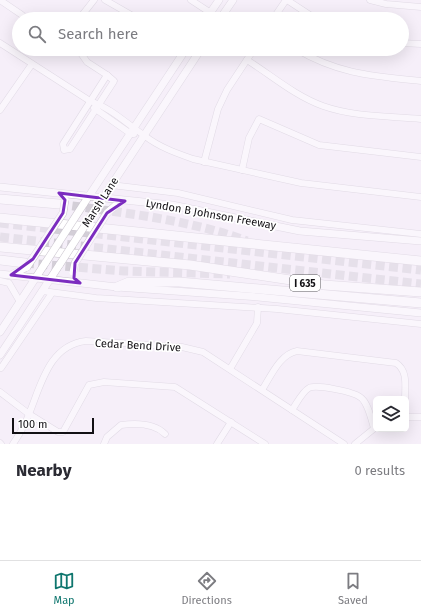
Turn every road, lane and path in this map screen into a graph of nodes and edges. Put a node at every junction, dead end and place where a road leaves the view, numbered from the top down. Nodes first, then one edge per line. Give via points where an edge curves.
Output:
1 (0, 0) edge
2 (94, 0) edge
3 (106, 0) edge
4 (191, 0) edge
5 (219, 0) edge
6 (233, 0) edge
7 (287, 0) edge
8 (370, 0) edge
9 (421, 7) edge
10 (18, 12) edge
11 (85, 12) edge
12 (126, 12) edge
13 (204, 12) edge
14 (211, 12) edge
15 (225, 12) edge
16 (278, 12) edge
17 (305, 12) edge
18 (0, 43) edge
19 (409, 43) edge
20 (421, 44) edge
21 (12, 51) edge
22 (20, 56) edge
23 (83, 56) edge
24 (181, 56) edge
25 (196, 56) edge
26 (249, 56) edge
27 (308, 56) edge
28 (246, 60) junction
29 (32, 64) junction
30 (107, 76) junction
31 (421, 81) edge
32 (90, 101) junction
33 (99, 104) junction
34 (0, 110) edge
35 (95, 111) junction
36 (421, 120) edge
37 (132, 131) junction
38 (144, 136) junction
39 (421, 157) edge
40 (204, 162) junction
41 (242, 170) junction
42 (111, 186) junction
43 (0, 187) edge
44 (59, 193) junction
45 (89, 197) junction
46 (421, 197) edge
47 (103, 198) junction
48 (0, 199) edge
49 (125, 200) junction
50 (62, 202) junction
51 (0, 218) edge
52 (421, 234) edge
53 (421, 242) edge
54 (0, 247) edge
55 (0, 260) edge
56 (421, 261) edge
57 (26, 265) junction
58 (0, 274) edge
59 (11, 275) junction
60 (35, 278) junction
61 (50, 280) junction
62 (0, 281) edge
63 (80, 283) junction
64 (117, 287) junction
65 (42, 291) junction
66 (421, 292) edge
67 (52, 293) junction
68 (20, 302) junction
69 (421, 303) edge
70 (258, 307) junction
71 (421, 313) edge
72 (421, 324) edge
73 (0, 332) edge
74 (0, 355) edge
75 (1, 368) dead end
76 (230, 369) junction
77 (262, 390) junction
78 (0, 392) edge
79 (405, 396) edge
80 (292, 410) junction
81 (29, 414) junction
82 (409, 417) edge
83 (421, 417) edge
84 (231, 422) junction
85 (373, 423) edge
86 (373, 429) edge
87 (165, 434) dead end
88 (12, 444) edge
89 (104, 444) edge
90 (217, 444) edge
91 (265, 444) edge
92 (344, 444) edge
93 (355, 444) edge

1 - 10 street
2 - 11 street
3 - 12 street
4 - 13 street
5 - 14 main road
6 - 15 main road
7 - 16 street
7 - 17 street
8 - 9 street
18 - 21 street
19 - 20 street
22 - 29 street
23 - 30 street
24 - 37 main road, Marsh Lane
25 - 38 main road, Marsh Lane
26 - 28 street
27 - 31 street via 344,71 366,76
28 - 36 street via 298,94 323,106
28 - 40 street via 218,109
29 - 32 street
29 - 34 street
30 - 32 street
30 - 33 street via 114,81
32 - 33 street
32 - 35 street
32 - 35 street via 63,144 64,150 70,149
33 - 35 street
33 - 37 street
35 - 37 street
37 - 38 street
37 - 45 main road, Marsh Lane
38 - 40 street via 177,154
38 - 42 main road, Marsh Lane
39 - 41 street via 319,145 259,119 249,138
40 - 41 street
41 - 46 street via 301,183
42 - 47 main road, Marsh Lane
42 - 52 street via 178,193 292,220
43 - 44 main road, Lyndon B Johnson Freeway
44 - 45 main road, Lyndon B Johnson Freeway
44 - 50 main road
45 - 47 main road, Lyndon B Johnson Freeway
45 - 60 main road, Marsh Lane, bridge
47 - 49 main road, Lyndon B Johnson Freeway
47 - 61 main road, Marsh Lane, bridge
48 - 50 highway
49 - 53 main road, Lyndon B Johnson Freeway via 172,206 300,231
49 - 63 main road, bridge via 107,214 75,263 74,278
50 - 57 main road, bridge via 64,213
51 - 56 highway, Lyndon B Johnson Freeway
54 - 66 highway, I 635 via 190,265 324,285
55 - 57 highway
57 - 59 main road
58 - 59 main road
59 - 60 main road
60 - 61 main road
60 - 68 main road, Marsh Lane
61 - 63 main road
61 - 65 main road, Marsh Lane
62 - 68 street via 9,283
63 - 64 main road
64 - 69 highway via 129,282 178,282
64 - 71 main road via 258,297
65 - 67 street
65 - 74 main road, Marsh Lane
67 - 70 street via 96,298
67 - 75 street
68 - 73 main road, Marsh Lane
70 - 72 street
70 - 76 street via 256,327
76 - 77 street, Cedar Bend Drive
76 - 81 street, Cedar Bend Drive via 203,352 182,346 78,342 56,355
77 - 79 street via 284,356 297,351 396,363 404,372
77 - 80 street, Cedar Bend Drive
78 - 81 street
80 - 85 street via 305,391 318,386 360,397
80 - 92 street, Cedar Bend Drive
81 - 84 street via 58,432 63,432 89,385 104,382 175,387
81 - 88 street, Cedar Bend Drive
82 - 83 street
84 - 90 street
84 - 91 street
86 - 93 street
87 - 89 street via 159,428 150,425 121,425 111,433

